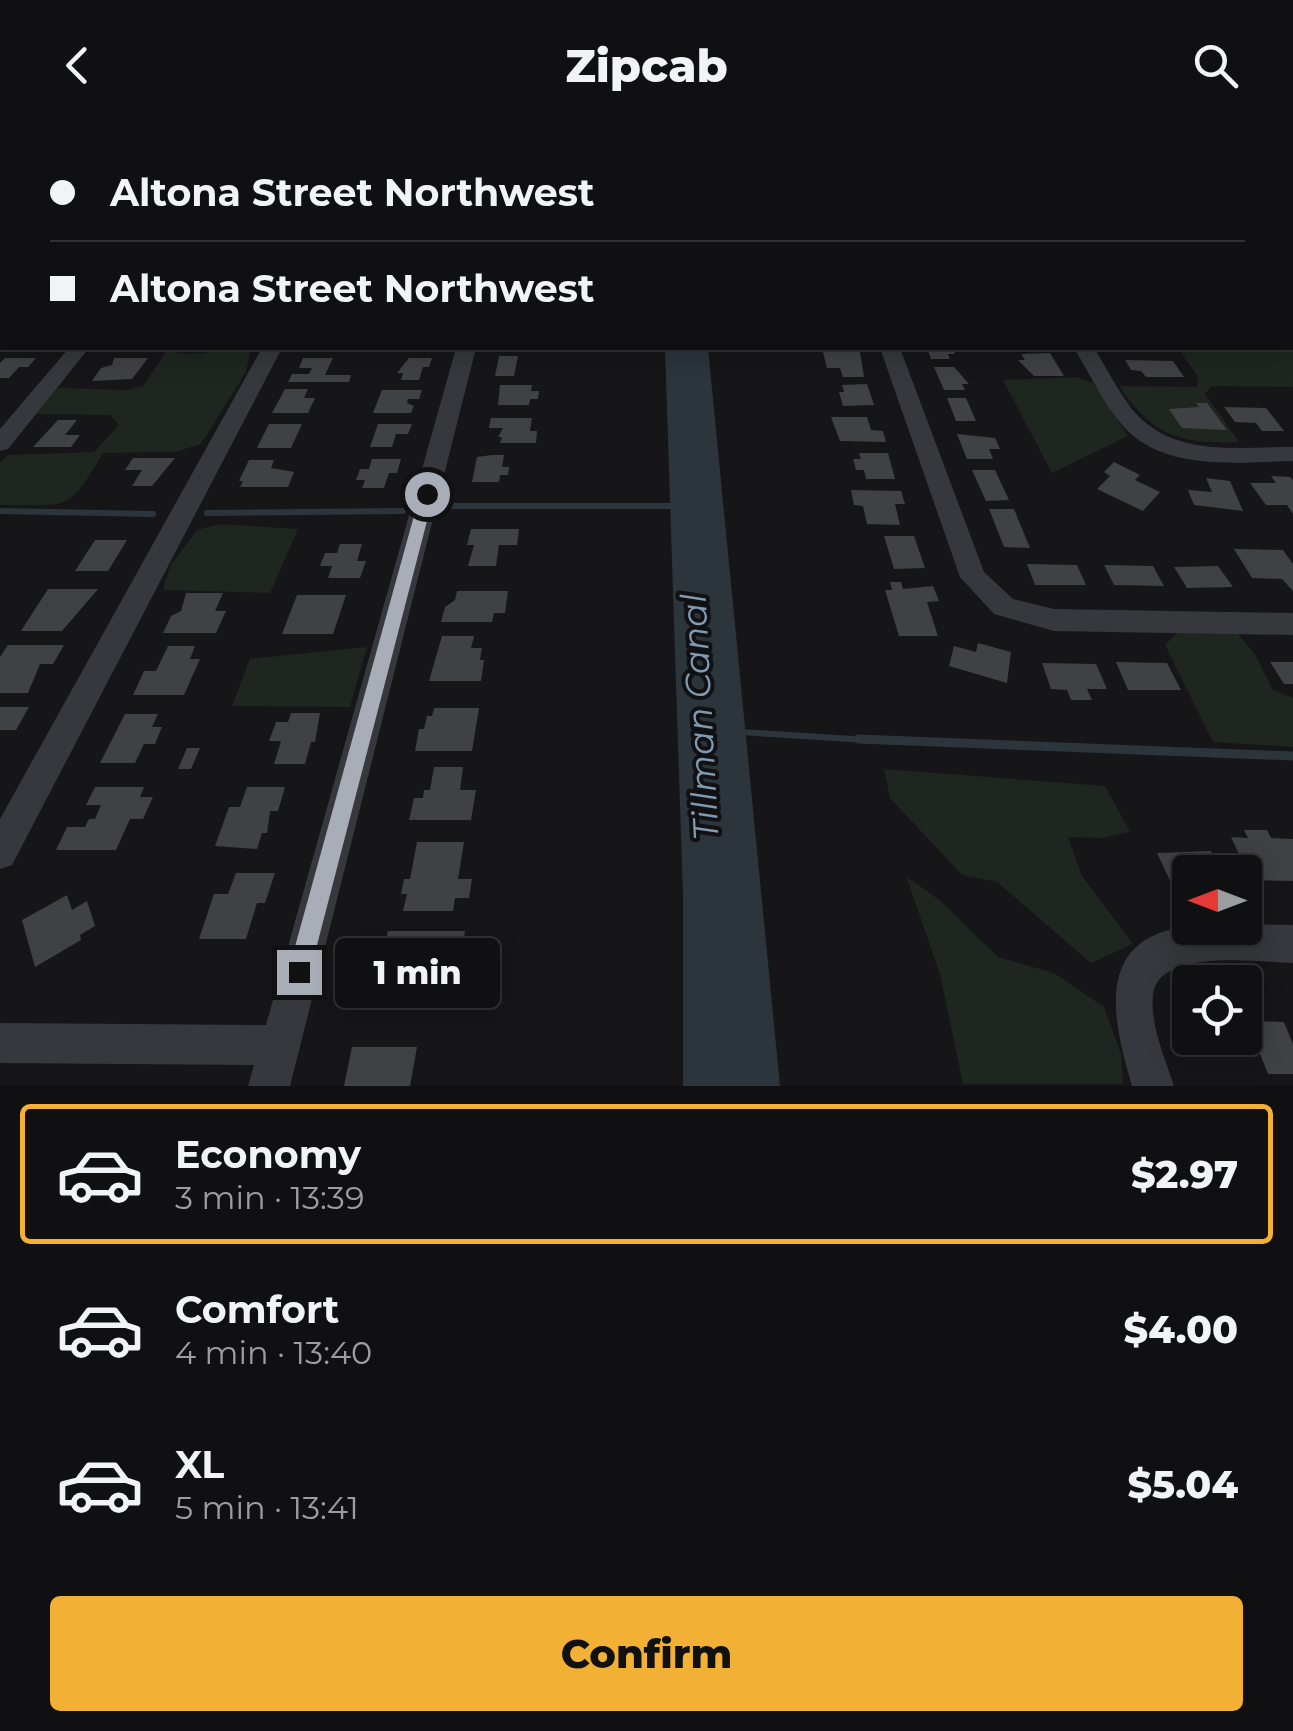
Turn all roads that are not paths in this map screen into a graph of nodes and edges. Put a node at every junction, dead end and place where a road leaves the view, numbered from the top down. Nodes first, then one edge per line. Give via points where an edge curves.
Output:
1 (77, 350) edge
2 (271, 350) edge
3 (465, 350) edge
4 (891, 350) edge
5 (1085, 350) edge
6 (0, 444) edge
7 (1293, 454) edge
8 (1293, 624) edge
9 (0, 853) edge
10 (1293, 944) edge
11 (0, 1043) edge
12 (279, 1045) junction
13 (268, 1086) edge
14 (1153, 1086) edge

1 - 6 street
2 - 9 street
3 - 12 street
4 - 8 street via 972,576 1004,607 1054,620
5 - 7 street via 1132,422 1159,442 1206,453
10 - 14 street via 1190,942 1156,951 1132,994 1136,1040
11 - 12 street
12 - 13 street

